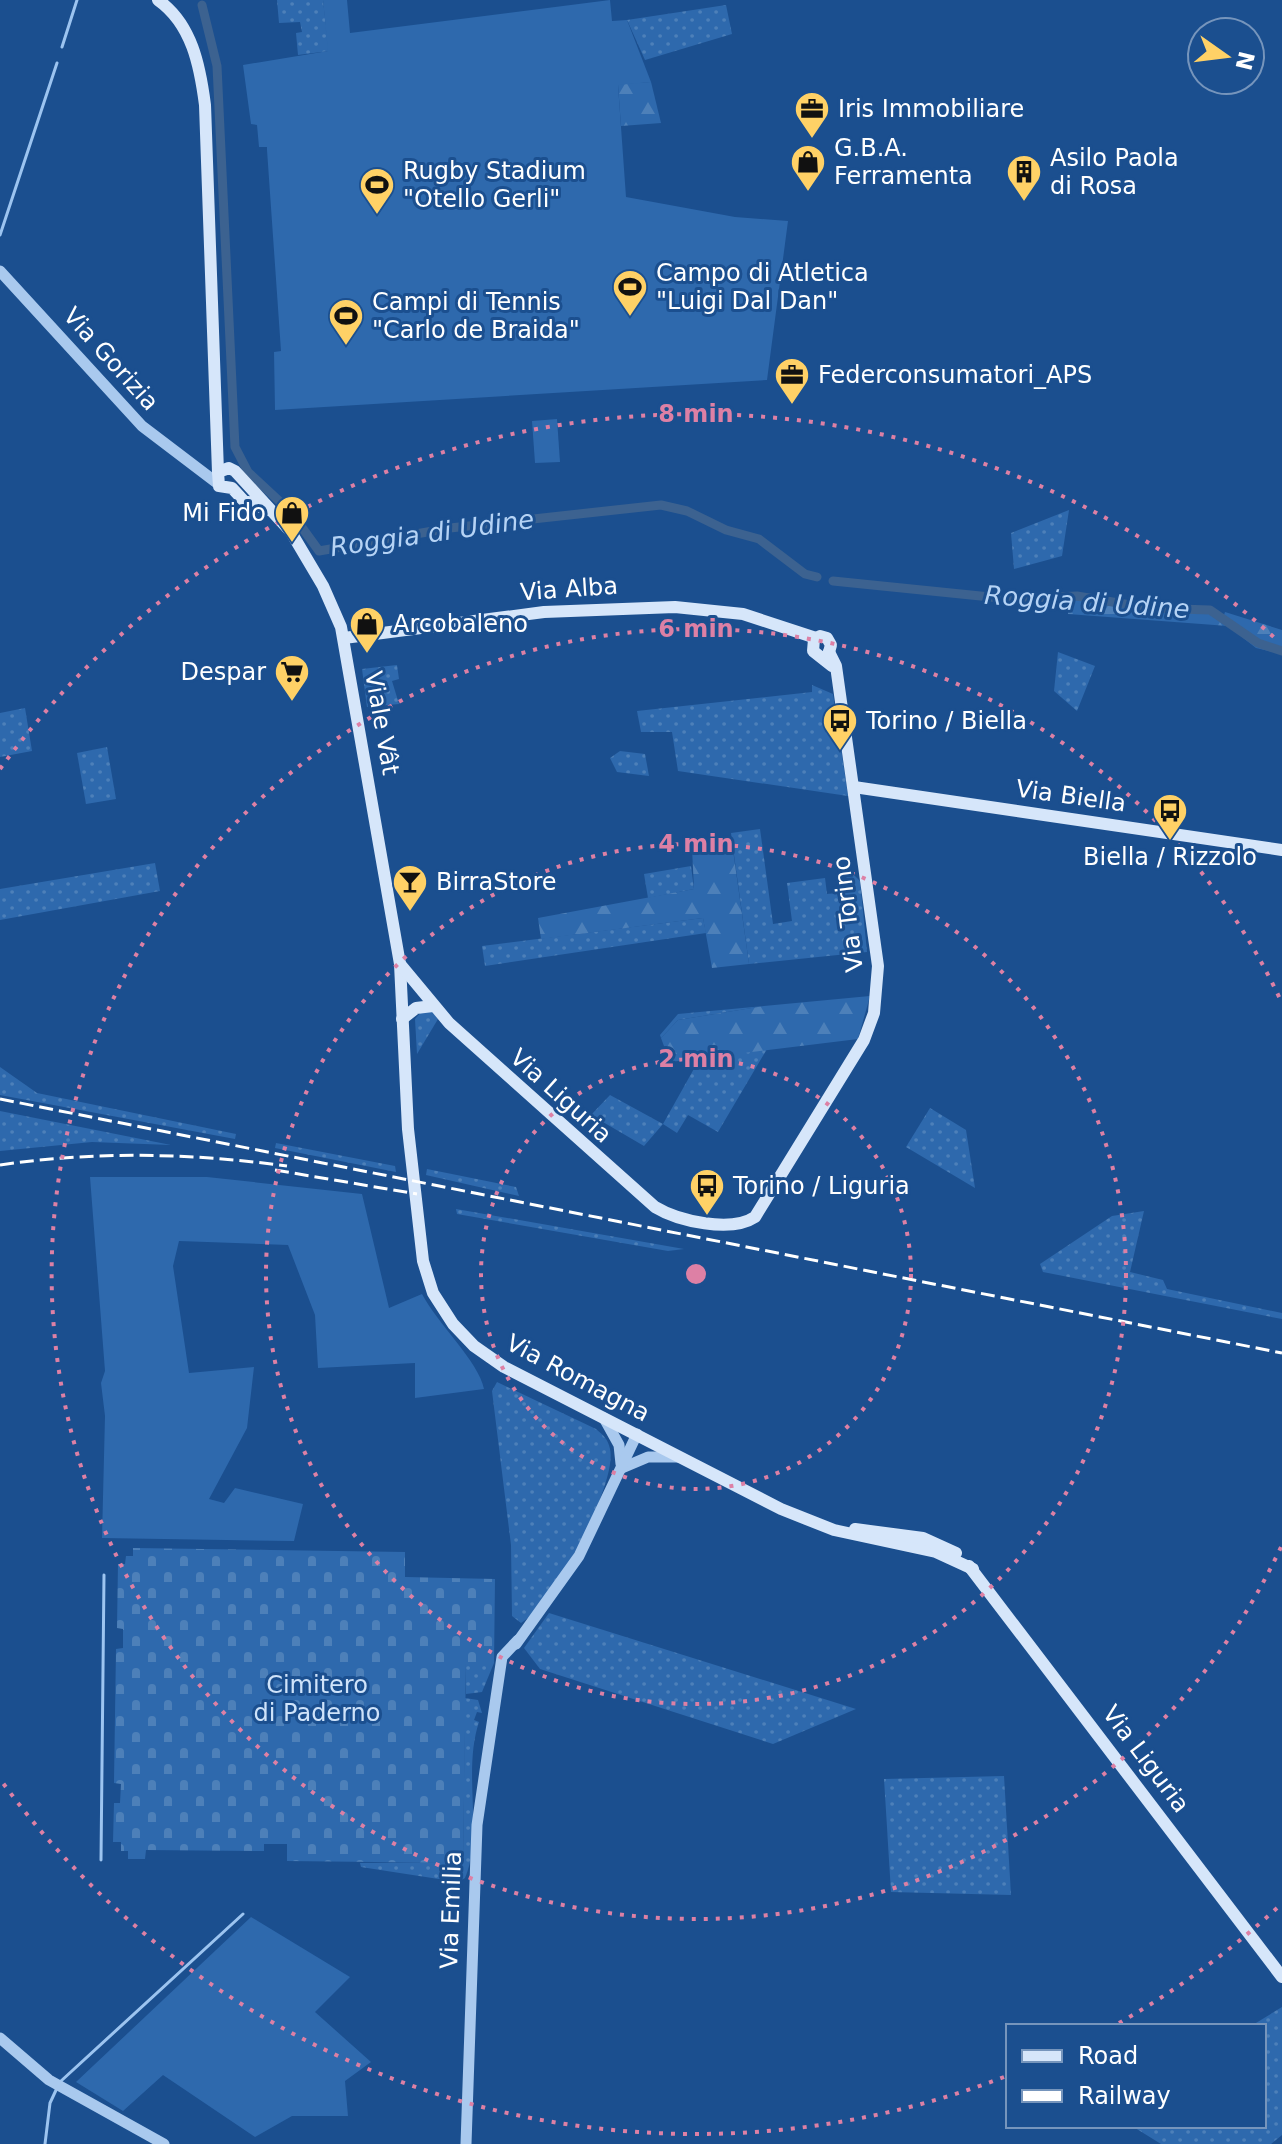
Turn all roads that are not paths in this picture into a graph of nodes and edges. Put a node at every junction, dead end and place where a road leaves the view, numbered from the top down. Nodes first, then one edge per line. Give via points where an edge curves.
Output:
1 (158, 0) edge
2 (0, 271) edge
3 (225, 477) junction
4 (344, 638) junction
5 (814, 642) joint
6 (854, 787) junction
7 (1282, 850) edge
8 (400, 964) junction
9 (433, 1006) junction
10 (402, 1019) junction
11 (665, 1212) joint
12 (602, 1416) junction
13 (637, 1434) junction
14 (682, 1458) junction
15 (621, 1469) junction
16 (973, 1569) joint
17 (1282, 1977) edge
18 (0, 2038) edge
19 (164, 2144) edge
20 (466, 2144) edge

1 - 3 main road, Viale Vât via 181,21 205,105 216,426
2 - 3 street, Via Gorizia via 142,426 197,467
3 - 4 main road, Viale Vât via 291,532 334,606
4 - 5 main road, Via Alba via 613,607 763,618
4 - 8 main road, Viale Vât
5 - 6 main road, Via Torino via 827,638 831,645 826,654 837,672
6 - 7 main road, Via Biella
6 - 11 main road, Via Torino via 878,966 866,1036 755,1217 730,1225
8 - 9 main road, Via Liguria
8 - 10 main road, Via Romagna
9 - 10 main road via 416,1008
9 - 11 main road, Via Liguria via 602,1163
10 - 12 main road, Via Romagna via 419,1238 437,1301 459,1332 488,1356
12 - 13 main road, Via Romagna
12 - 15 street via 619,1445
13 - 14 main road, Via Romagna
13 - 15 street, Via Emilia
14 - 15 street via 648,1457
14 - 16 main road, Via Romagna via 805,1519 936,1552
15 - 20 street, Via Emilia via 573,1567 518,1640 500,1679 477,1825
16 - 17 main road, Via Liguria
18 - 19 street via 49,2080

